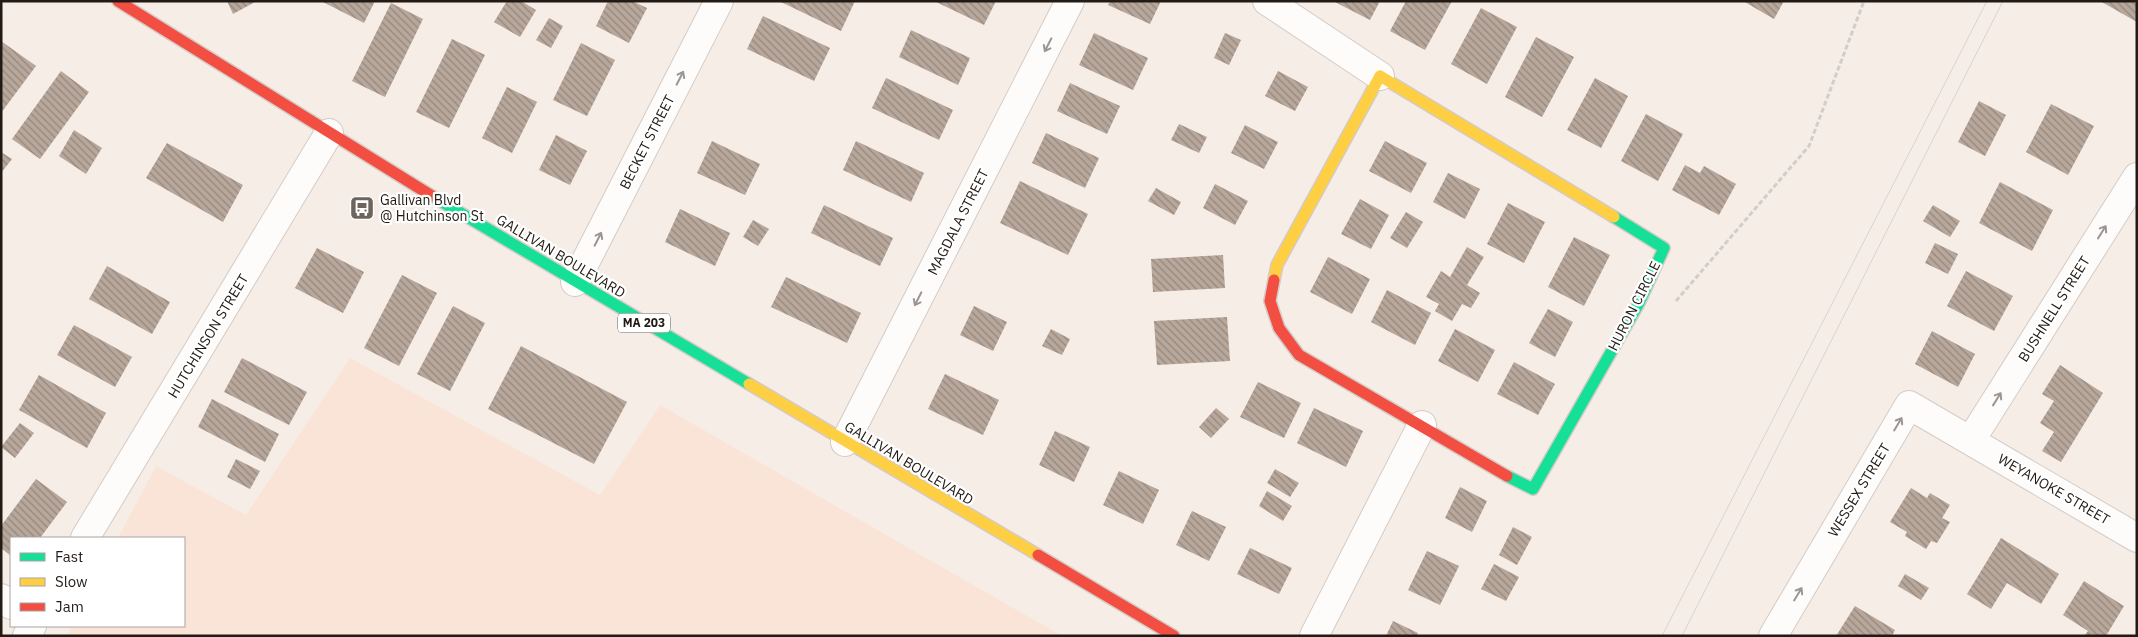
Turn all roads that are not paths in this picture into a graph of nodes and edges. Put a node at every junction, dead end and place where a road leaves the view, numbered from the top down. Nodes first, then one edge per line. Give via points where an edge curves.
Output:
1 (118, 1) edge
2 (719, 1) edge
3 (1070, 1) edge
4 (1267, 1) edge
5 (1380, 76) junction
6 (329, 133) junction
7 (2137, 177) edge
8 (575, 282) junction
9 (1422, 425) junction
10 (1971, 440) junction
11 (845, 442) junction
12 (86, 537) edge
13 (2137, 538) edge
14 (1174, 636) edge
15 (1314, 636) edge
16 (1773, 636) edge

1 - 6 main road, GALLIVAN BOULEVARD / MA 203
8 -> 2 street, BECKET STREET
3 -> 11 street, MAGDALA STREET
4 - 5 street, HURON CIRCLE
5 - 9 main road, HURON CIRCLE via 1277,265 1270,301 1279,328 1299,355
5 - 9 main road, HURON CIRCLE via 1664,248 1639,303 1533,489
6 - 8 main road, GALLIVAN BOULEVARD / MA 203
6 - 12 street, HUTCHINSON STREET
10 -> 7 street, BUSHNELL STREET
8 - 11 main road, GALLIVAN BOULEVARD / MA 203
9 - 15 street
10 - 13 street, WEYANOKE STREET
16 -> 10 street, WESSEX STREET via 1909,405
11 - 14 main road, GALLIVAN BOULEVARD / MA 203

